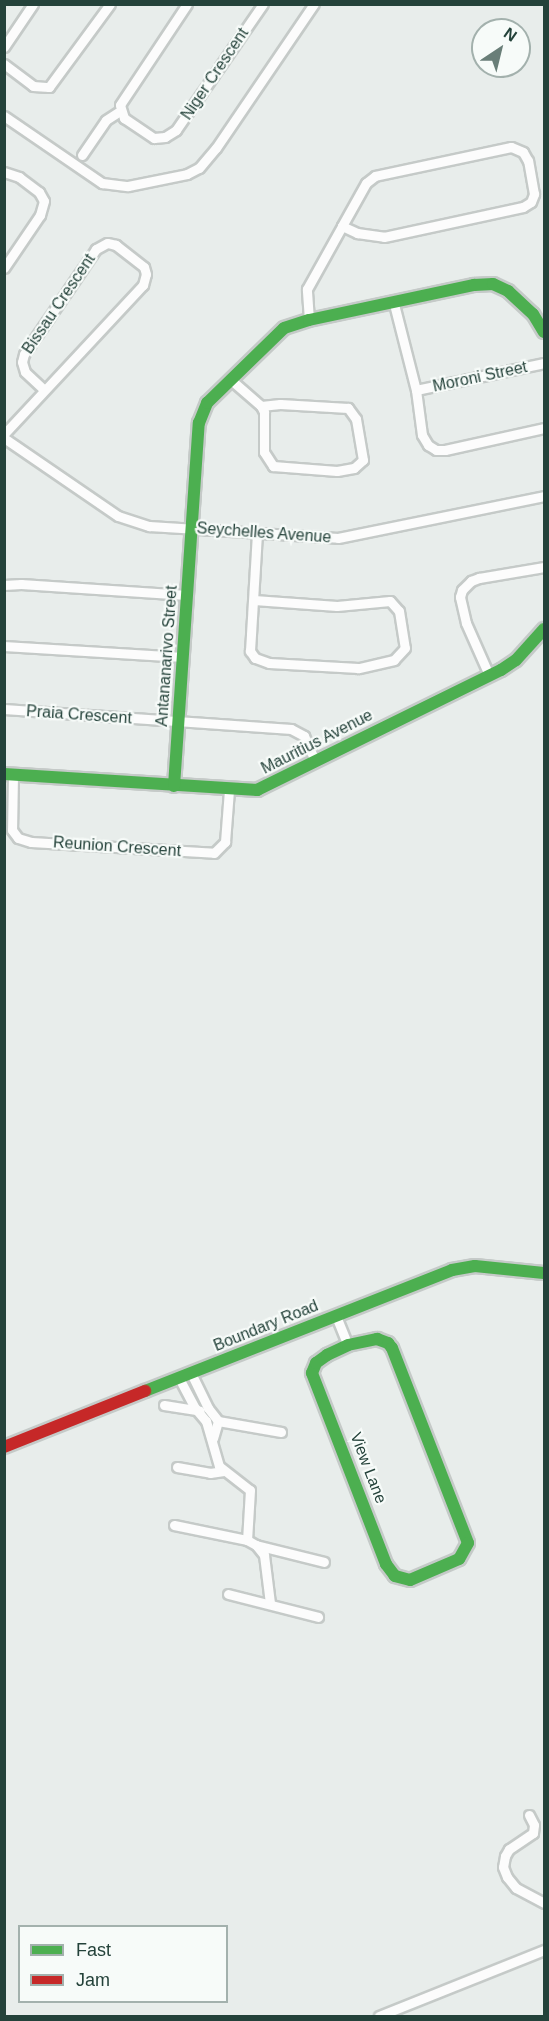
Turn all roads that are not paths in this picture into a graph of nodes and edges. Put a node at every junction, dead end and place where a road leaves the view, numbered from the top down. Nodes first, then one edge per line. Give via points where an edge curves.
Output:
1 (33, 4) edge
2 (110, 4) edge
3 (187, 4) edge
4 (263, 4) edge
5 (314, 4) edge
6 (4, 47) edge
7 (4, 64) edge
8 (120, 111) junction
9 (4, 116) edge
10 (82, 155) dead end
11 (4, 172) edge
12 (342, 226) junction
13 (4, 268) edge
14 (394, 304) junction
15 (309, 320) junction
16 (544, 332) edge
17 (544, 363) edge
18 (230, 380) junction
19 (44, 390) junction
20 (416, 390) junction
21 (261, 406) junction
22 (544, 428) edge
23 (4, 436) edge
24 (544, 496) edge
25 (193, 528) junction
26 (257, 533) junction
27 (544, 567) edge
28 (4, 585) edge
29 (188, 595) junction
30 (254, 600) junction
31 (544, 628) edge
32 (4, 646) edge
33 (183, 657) junction
34 (489, 675) junction
35 (4, 709) edge
36 (178, 722) junction
37 (315, 761) junction
38 (9, 775) edge
39 (174, 786) junction
40 (229, 790) junction
41 (544, 1273) edge
42 (336, 1316) junction
43 (348, 1345) junction
44 (185, 1376) junction
45 (164, 1405) dead end
46 (208, 1408) junction
47 (197, 1412) junction
48 (218, 1421) junction
49 (281, 1432) dead end
50 (213, 1438) junction
51 (4, 1447) edge
52 (177, 1467) dead end
53 (224, 1471) junction
54 (174, 1525) dead end
55 (247, 1540) junction
56 (256, 1545) junction
57 (324, 1562) dead end
58 (228, 1593) dead end
59 (270, 1603) junction
60 (318, 1617) dead end
61 (529, 1815) dead end
62 (544, 1904) edge
63 (544, 1950) edge
64 (379, 2016) edge

1 - 6 street
2 - 7 street via 50,87 33,86
3 - 8 street via 123,98
4 - 8 street, Niger Crescent via 172,134 151,137 128,122
5 - 9 street via 216,148 203,164 187,174 128,186 102,183
8 - 10 street via 106,120
11 - 13 street via 19,177 39,192 44,201 40,215
12 - 12 street via 384,237 523,207 534,194 528,160 523,152 511,147 375,176 366,183
12 - 15 street via 307,289
14 - 15 street
14 - 16 street via 493,284 514,296 533,314
14 - 20 street
15 - 18 street via 279,331
17 - 20 street, Moroni Street
18 - 21 street
18 - 25 street via 207,403 200,418
19 - 19 street, Bissau Crescent via 25,372 24,354 96,249 107,243 116,245 142,264 146,279
19 - 23 street, Bissau Crescent
20 - 22 street via 422,435 436,450
21 - 21 street via 266,417 264,452 273,466 337,471 354,468 363,460 356,419 348,408
23 - 25 street, Seychelles Avenue via 128,521
24 - 26 street, Seychelles Avenue via 349,537
25 - 26 street, Seychelles Avenue
25 - 29 street, Antananarivo Street
26 - 30 street
27 - 34 street via 479,578 462,590 466,623
28 - 29 street
29 - 33 street, Antananarivo Street
30 - 30 street via 338,606 390,601 399,611 405,648 394,660 358,668 262,662 250,651
31 - 34 street, Mauritius Avenue via 512,663
32 - 33 street
33 - 36 street, Antananarivo Street
34 - 37 street, Mauritius Avenue
35 - 36 street, Praia Crescent
36 - 37 street, Praia Crescent via 295,730 306,740
36 - 39 street, Antananarivo Street
37 - 40 street, Mauritius Avenue via 257,790
38 - 39 street, Mauritius Avenue
38 - 40 street, Reunion Crescent via 12,830 18,838 31,842 214,853 225,842
39 - 40 street, Mauritius Avenue
41 - 42 street, Boundary Road via 459,1268
42 - 43 street
42 - 44 street, Boundary Road
43 - 43 street, View Lane via 320,1359 312,1373 386,1564 394,1576 407,1580 438,1574 462,1557 468,1543 392,1348 381,1340
44 - 46 street
44 - 47 street
44 - 51 street, Boundary Road
45 - 47 street
46 - 47 street
46 - 48 street
47 - 50 street
48 - 49 street
48 - 50 street
50 - 53 street
52 - 53 street via 210,1473
53 - 55 street via 250,1490
54 - 55 street
55 - 56 street
56 - 57 street
56 - 59 street via 265,1560
58 - 59 street
59 - 60 street
61 - 62 street via 533,1833 509,1849 503,1867 516,1888
63 - 64 street

